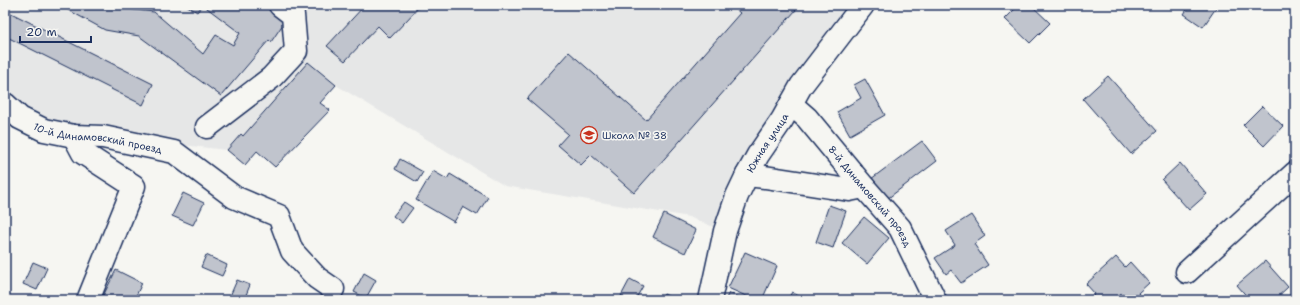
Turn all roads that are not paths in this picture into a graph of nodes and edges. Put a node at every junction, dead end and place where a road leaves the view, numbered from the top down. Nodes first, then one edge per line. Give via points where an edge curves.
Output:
1 (280, 5) edge
2 (863, 5) edge
3 (5, 104) edge
4 (791, 104) junction
5 (207, 127) dead end
6 (74, 136) junction
7 (1295, 173) edge
8 (747, 175) junction
9 (864, 188) junction
10 (1187, 272) dead end
11 (333, 289) dead end
12 (88, 300) edge
13 (710, 300) edge
14 (935, 300) edge

1 - 5 street via 294,15 296,51 270,78
2 - 4 street, Южная улица via 801,86
3 - 6 street, 10-й Динамовский проезд via 20,118 44,130
4 - 8 street, Южная улица
4 - 9 street, 8-й Динамовский проезд via 808,118
6 - 11 street, 10-й Динамовский проезд via 103,136 174,152 234,197 279,216 292,251 317,278
6 - 12 street via 83,153 134,186
7 - 10 street
8 - 9 street via 849,190
8 - 13 street, Южная улица via 725,231
9 - 14 street, 8-й Динамовский проезд via 900,228

